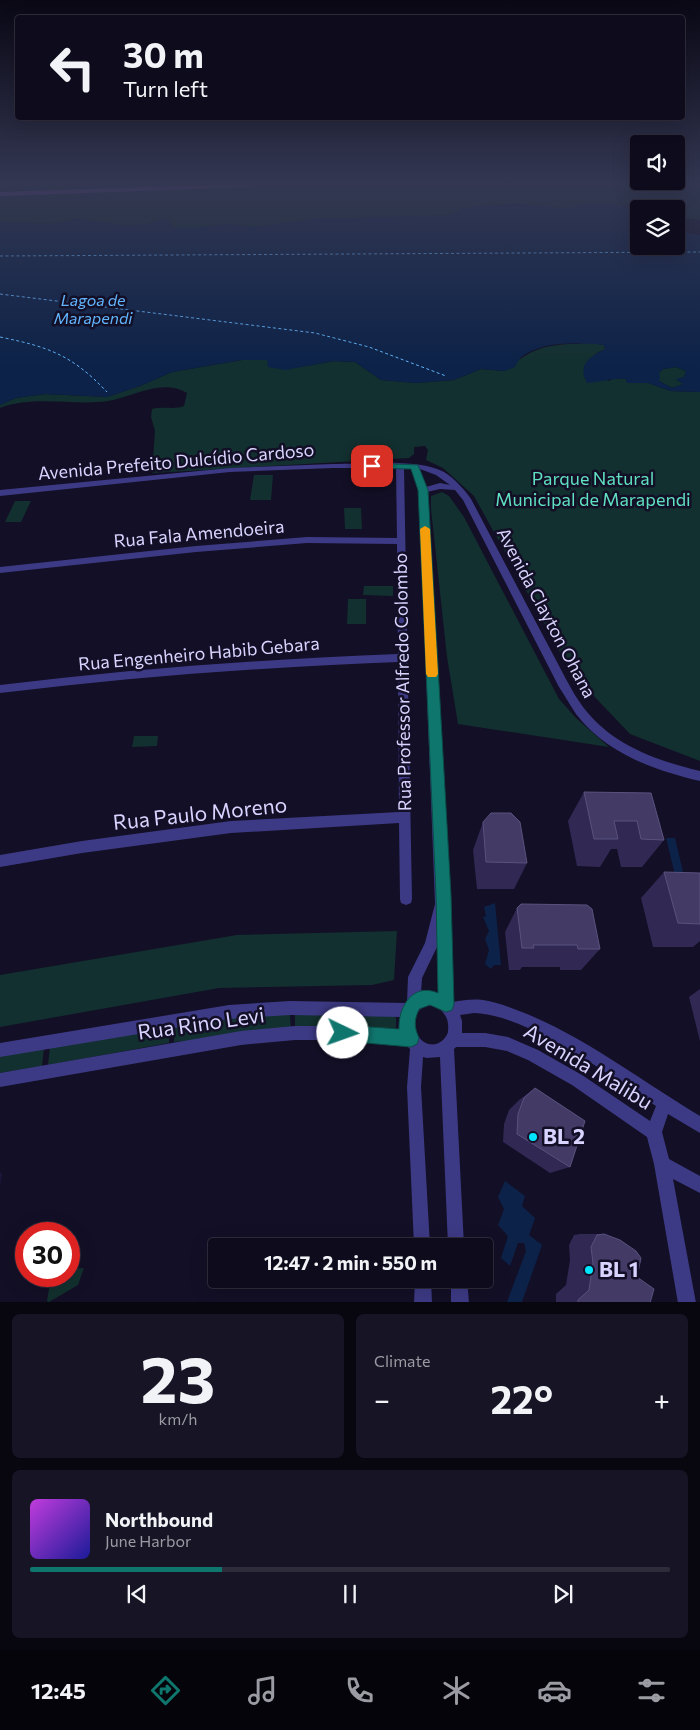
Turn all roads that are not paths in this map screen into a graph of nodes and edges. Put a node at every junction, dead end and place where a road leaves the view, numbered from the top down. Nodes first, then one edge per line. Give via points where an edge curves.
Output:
1 (400, 466) junction
2 (415, 466) junction
3 (457, 488) junction
4 (423, 490) junction
5 (0, 493) edge
6 (401, 541) junction
7 (0, 570) edge
8 (402, 658) junction
9 (0, 689) edge
10 (700, 776) edge
11 (406, 817) junction
12 (0, 861) edge
13 (443, 895) junction
14 (406, 899) dead end
15 (411, 1007) junction
16 (448, 1007) junction
17 (414, 1042) junction
18 (450, 1043) junction
19 (0, 1050) edge
20 (0, 1080) edge
21 (664, 1104) junction
22 (700, 1125) edge
23 (654, 1132) junction
24 (662, 1164) junction
25 (700, 1185) edge
26 (422, 1238) edge
27 (456, 1238) edge
28 (423, 1288) edge
29 (459, 1288) edge
30 (423, 1302) edge
31 (460, 1302) edge
32 (687, 1302) edge

1 - 2 street, Avenida Prefeito Dulcídio Cardoso
1 - 5 street, Avenida Prefeito Dulcídio Cardoso via 230,470
1 - 6 street, Rua Professor Alfredo Colombo
2 - 3 street, Avenida Clayton Ohana via 444,476
2 - 4 street, Rua Professor Alfredo Colombo
3 - 4 street via 440,486
3 - 10 street, Avenida Clayton Ohana via 473,510 580,711 605,737 628,753 666,768
4 - 13 street, Rua Professor Alfredo Colombo
6 - 7 street, Rua Fala Amendoeira via 298,541
6 - 8 street, Rua Professor Alfredo Colombo
8 - 9 street, Rua Engenheiro Habib Gebara via 301,661
8 - 11 street, Rua Professor Alfredo Colombo
11 - 12 street, Rua Paulo Moreno via 231,827
11 - 14 street, Rua Professor Alfredo Colombo
13 - 15 street, Rua Professor Alfredo Colombo via 430,945 415,977
13 - 16 street, Rua Professor Alfredo Colombo
15 - 16 street via 419,1000 431,997
15 - 17 street via 406,1024
15 - 19 street, Rua Rino Levi via 229,1012
16 - 18 street via 456,1027
16 - 21 street, Avenida Malibu via 487,1007 547,1029
17 - 18 street via 431,1052
17 - 20 street, Rua Rino Levi via 359,1033 295,1033 241,1038
17 - 26 street
18 - 23 street, Avenida Malibu via 500,1042 533,1055
18 - 27 street
21 - 22 street, Avenida Malibu
21 - 23 street
23 - 24 street, Avenida Malibu
24 - 25 street
24 - 32 street, Avenida Malibu
28 - 30 street
29 - 31 street

